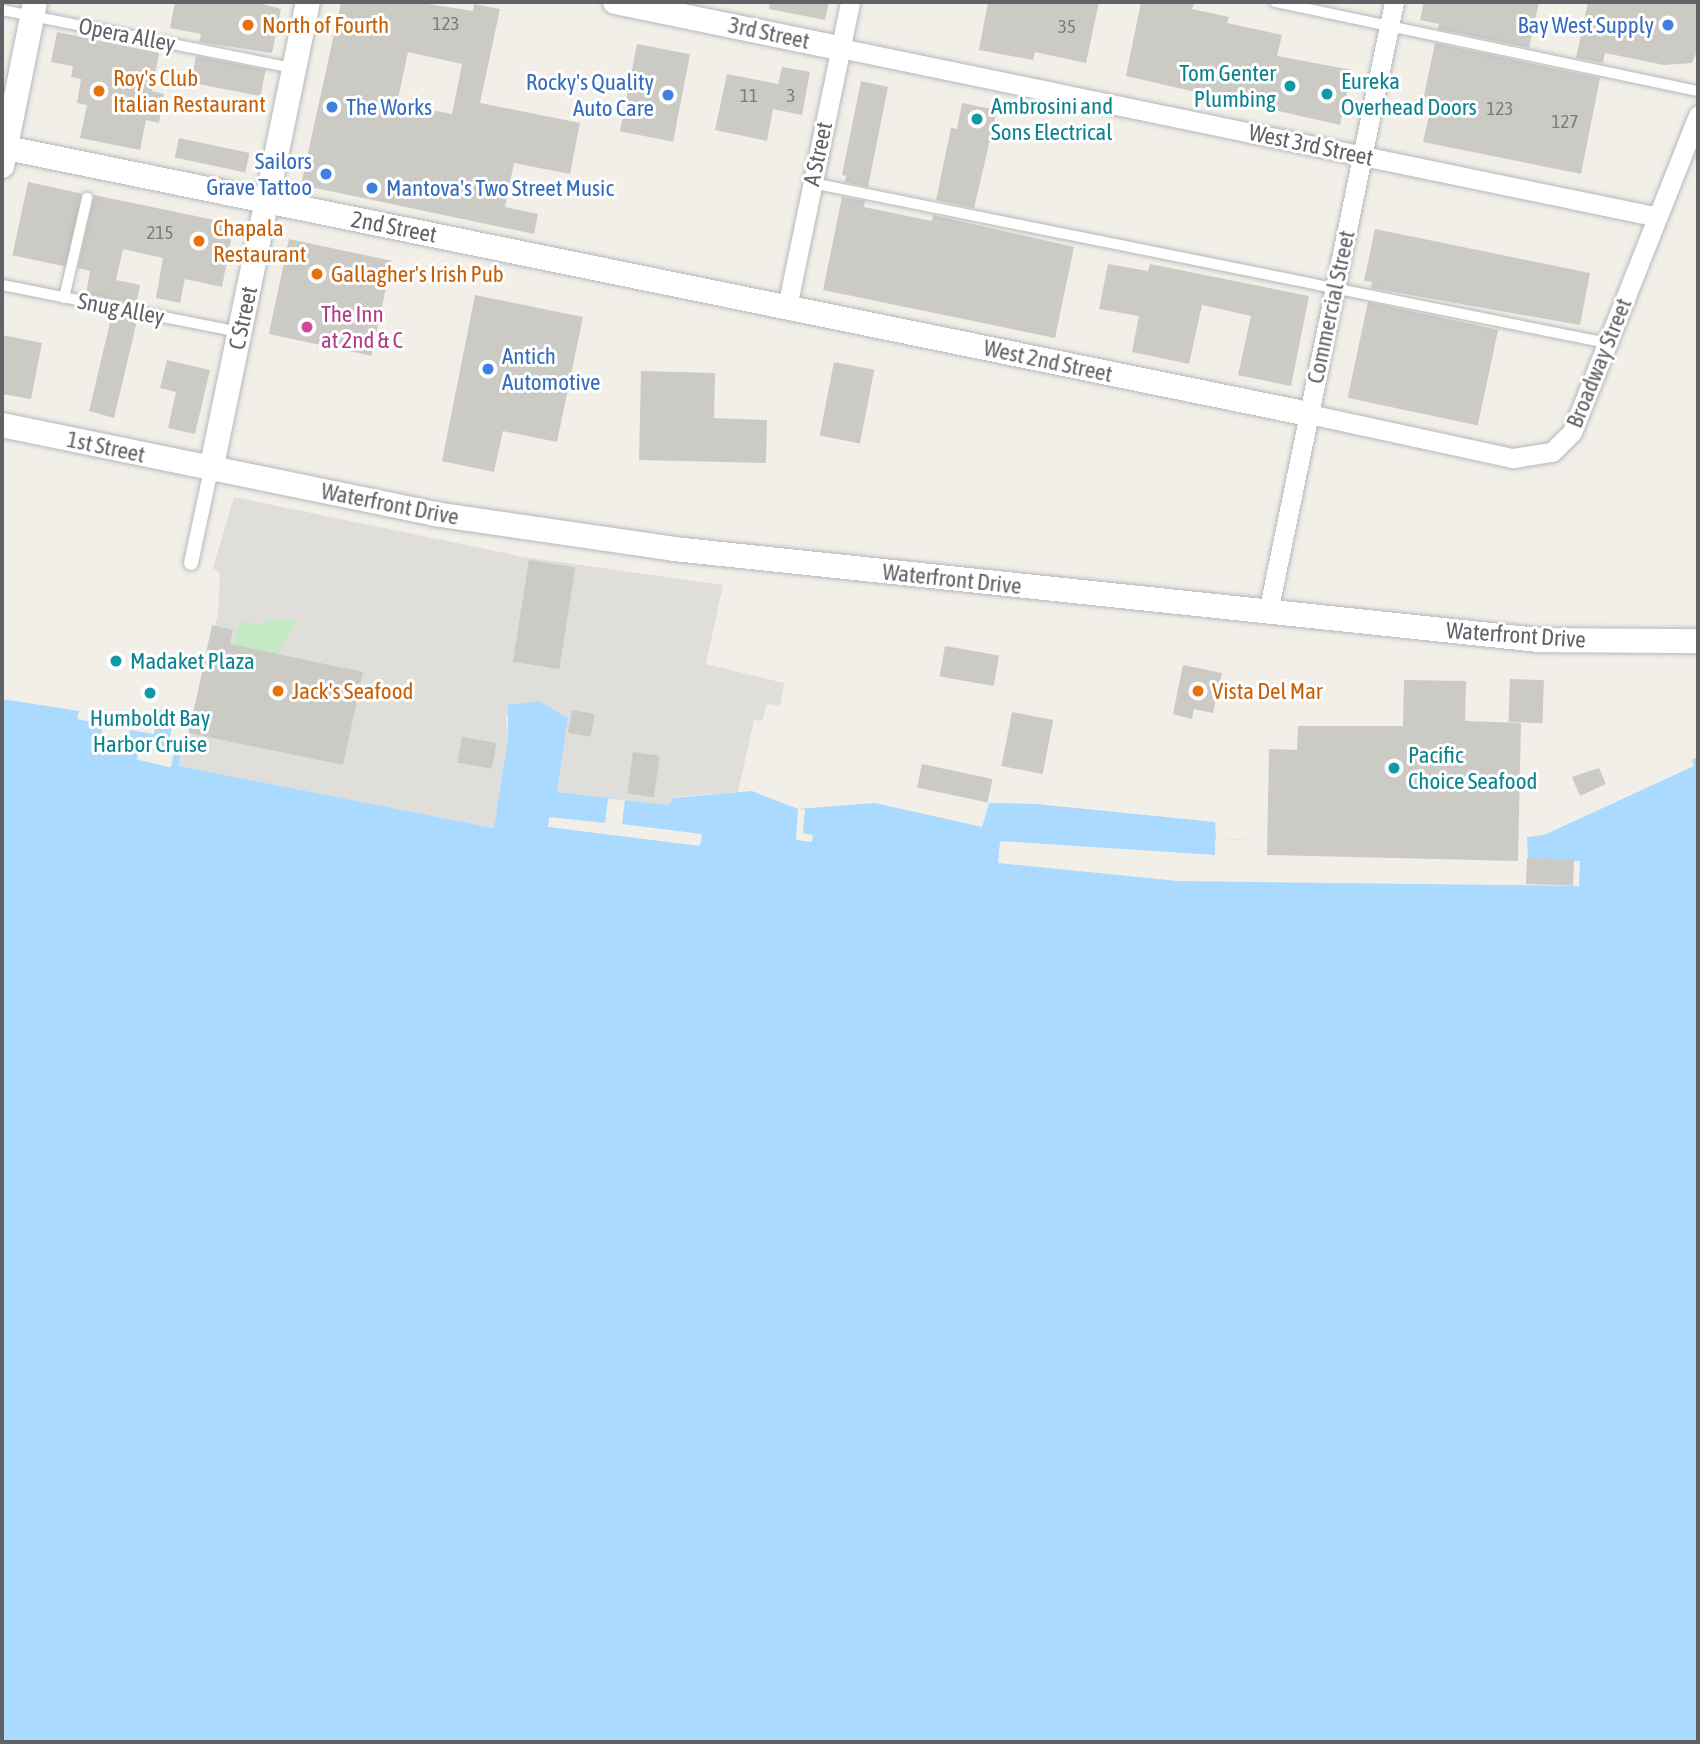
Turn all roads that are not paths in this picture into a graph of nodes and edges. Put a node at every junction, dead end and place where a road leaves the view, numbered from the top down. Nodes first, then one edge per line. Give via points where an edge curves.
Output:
1 (308, 2) edge
2 (615, 2) edge
3 (850, 2) edge
4 (1275, 2) edge
5 (1394, 2) edge
6 (2, 9) edge
7 (34, 9) edge
8 (1389, 26) junction
9 (840, 48) junction
10 (294, 68) junction
11 (1698, 91) edge
12 (1698, 115) edge
13 (3, 153) edge
14 (1362, 156) junction
15 (812, 183) junction
16 (86, 198) dead end
17 (267, 201) junction
18 (1658, 217) junction
19 (2, 285) edge
20 (1335, 288) junction
21 (64, 298) junction
22 (787, 307) junction
23 (240, 332) junction
24 (1608, 343) junction
25 (1309, 414) junction
26 (2, 425) edge
27 (211, 470) junction
28 (191, 563) dead end
29 (1268, 612) junction
30 (1698, 641) edge

1 - 10 street, C Street
2 - 9 street, 3rd Street
3 - 9 street, A Street
4 - 8 lane
5 - 8 street, Commercial Street
6 - 7 lane, Opera Alley
7 - 10 lane, Opera Alley
7 - 13 street
8 - 11 lane
8 - 14 street, Commercial Street
9 - 14 street, West 3rd Street
9 - 15 street, A Street
10 - 17 street, C Street
12 - 18 street, Broadway Street
13 - 17 street, 2nd Street
14 - 18 street, West 3rd Street
14 - 20 street, Commercial Street
15 - 20 lane
15 - 22 street, A Street
16 - 21 lane
17 - 22 street, 2nd Street
17 - 23 street, C Street
18 - 24 street, Broadway Street
19 - 21 lane, Snug Alley
20 - 24 lane
20 - 25 street, Commercial Street
21 - 23 lane, Snug Alley
22 - 25 street, West 2nd Street
23 - 27 street, C Street
24 - 25 street, Broadway Street via 1572,432 1552,452 1540,456 1513,458
25 - 29 street, Commercial Street
26 - 27 street, 1st Street
27 - 28 street
27 - 29 street, Waterfront Drive via 435,514 674,549
29 - 30 street, Waterfront Drive via 1539,640

